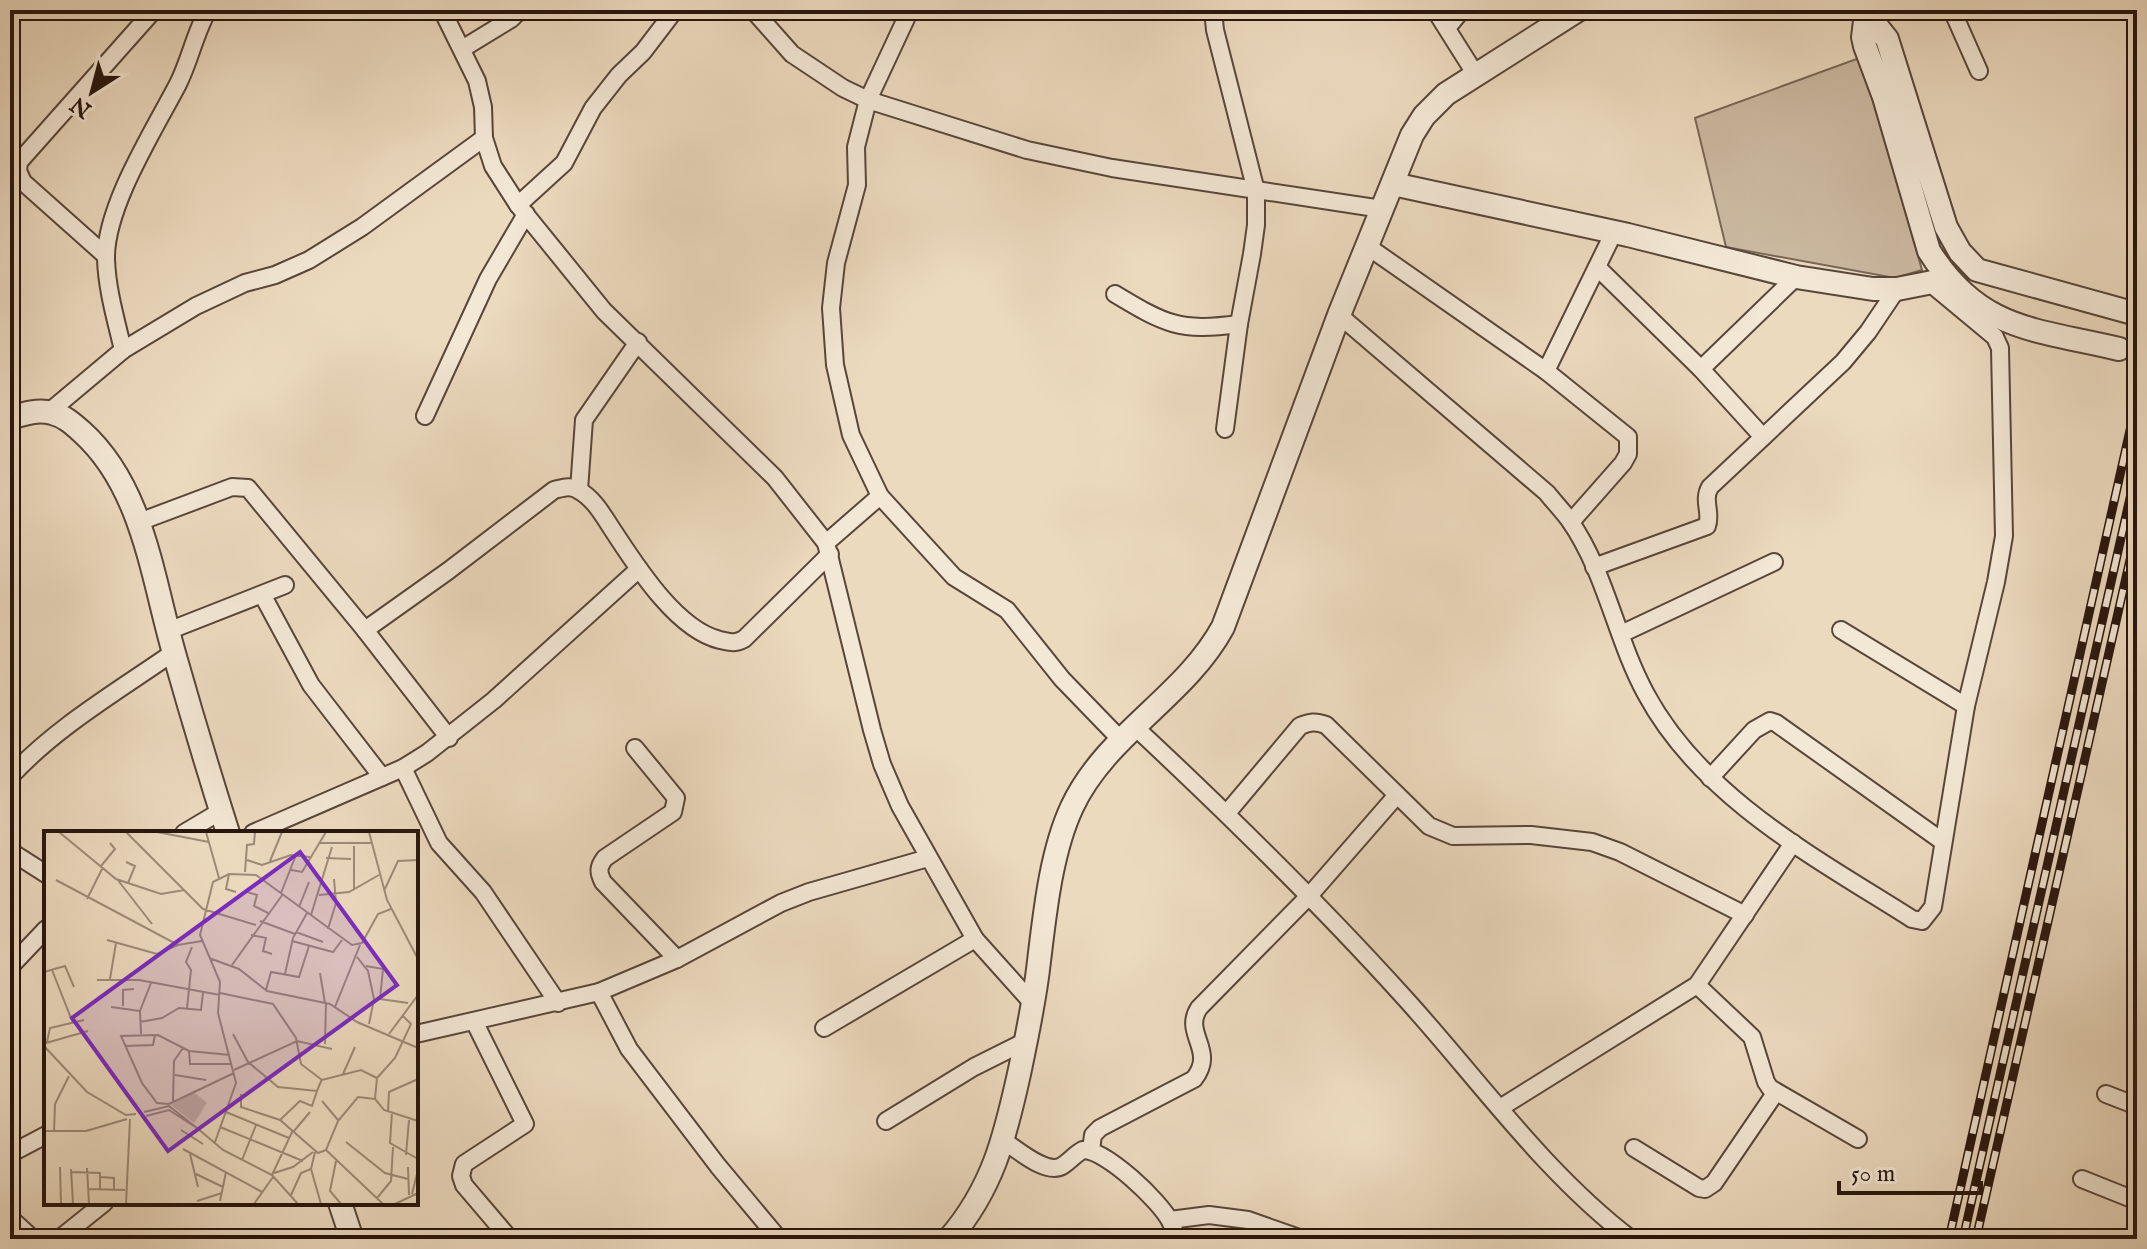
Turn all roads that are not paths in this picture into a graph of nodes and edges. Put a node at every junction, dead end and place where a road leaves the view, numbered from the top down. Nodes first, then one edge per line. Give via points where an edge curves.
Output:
1 (154, 10) edge
2 (442, 10) edge
3 (520, 10) edge
4 (675, 10) edge
5 (753, 10) edge
6 (910, 10) edge
7 (1213, 10) edge
8 (1435, 10) edge
9 (1462, 10) edge
10 (1578, 10) edge
11 (1952, 10) edge
12 (1866, 11) edge
13 (201, 13) edge
14 (1447, 28) junction
15 (462, 49) junction
16 (1979, 71) dead end
17 (1476, 75) junction
18 (868, 100) junction
19 (484, 138) junction
20 (1393, 184) junction
21 (1256, 191) junction
22 (522, 209) junction
23 (1382, 209) junction
24 (1614, 232) junction
25 (1367, 246) junction
26 (106, 256) junction
27 (1597, 267) junction
28 (1796, 277) junction
29 (1939, 281) junction
30 (1897, 289) junction
31 (1115, 294) dead end
32 (2129, 312) dead end
33 (1339, 315) junction
34 (1239, 324) junction
35 (638, 342) junction
36 (2119, 349) dead end
37 (123, 350) junction
38 (1701, 369) junction
39 (1546, 371) junction
40 (49, 412) junction
41 (425, 416) dead end
42 (10, 418) edge
43 (1225, 429) dead end
44 (1763, 437) junction
45 (579, 490) junction
46 (880, 496) junction
47 (139, 522) junction
48 (1571, 522) junction
49 (828, 548) junction
50 (1774, 562) dead end
51 (1594, 567) junction
52 (639, 569) junction
53 (285, 585) dead end
54 (263, 596) junction
55 (365, 630) junction
56 (1841, 630) dead end
57 (1621, 634) junction
58 (171, 642) junction
59 (1966, 706) junction
60 (1128, 733) junction
61 (449, 738) junction
62 (635, 748) dead end
63 (403, 768) junction
64 (10, 777) edge
65 (382, 777) junction
66 (1710, 778) junction
67 (1397, 795) junction
68 (221, 811) junction
69 (1227, 813) junction
70 (187, 831) edge
71 (227, 831) edge
72 (258, 831) edge
73 (1942, 841) junction
74 (1793, 843) junction
75 (10, 851) edge
76 (928, 858) junction
77 (44, 873) edge
78 (1309, 896) junction
79 (1745, 915) junction
80 (44, 931) edge
81 (975, 939) junction
82 (677, 959) junction
83 (10, 967) edge
84 (1697, 985) junction
85 (599, 992) junction
86 (558, 1003) junction
87 (1034, 1005) junction
88 (474, 1021) junction
89 (824, 1028) dead end
90 (418, 1034) edge
91 (1026, 1041) junction
92 (1776, 1092) junction
93 (2106, 1094) dead end
94 (2137, 1106) edge
95 (1500, 1108) junction
96 (886, 1121) dead end
97 (44, 1136) edge
98 (1858, 1139) dead end
99 (1004, 1141) junction
100 (1634, 1148) dead end
101 (1091, 1150) junction
102 (10, 1154) edge
103 (2082, 1179) dead end
104 (2137, 1201) edge
105 (102, 1205) edge
106 (341, 1205) edge
107 (1170, 1220) junction
108 (13, 1228) edge
109 (33, 1239) edge
110 (59, 1239) edge
111 (352, 1239) edge
112 (510, 1239) edge
113 (779, 1239) edge
114 (949, 1239) edge
115 (1178, 1239) edge
116 (1302, 1239) edge
117 (1631, 1239) edge

1 - 26 street via 19,162 23,182
2 - 15 street
3 - 15 street
4 - 22 street via 593,108 564,163
5 - 18 street via 792,54
6 - 18 street
7 - 21 street
8 - 14 street
9 - 14 street
10 - 17 street
11 - 16 street
12 - 29 street via 1865,46
12 - 32 street via 1887,39 1946,227 1960,252 1977,270
13 - 26 street via 185,70 129,177
14 - 17 street
15 - 19 street via 480,94
17 - 20 street via 1424,116
18 - 21 street via 1027,150
18 - 46 street via 856,147 857,185 836,263 831,308 835,365 851,435
19 - 22 street via 493,166
19 - 37 street via 309,260 196,306
20 - 23 street
20 - 24 street
21 - 23 street
21 - 34 street via 1256,225
22 - 35 street via 604,311
22 - 41 street
23 - 25 street
24 - 27 street
24 - 28 street
25 - 33 street
25 - 39 street
26 - 37 street
27 - 38 street
27 - 39 street
28 - 30 street
28 - 38 street
29 - 30 street
29 - 36 street via 2005,322
29 - 59 street via 1995,337 2003,363 2004,536
30 - 44 street via 1843,362
31 - 34 street via 1172,325 1203,329
33 - 48 street via 1547,493
33 - 60 street via 1223,627 1191,674
34 - 43 street
35 - 45 street via 584,420
35 - 49 street via 775,478
37 - 40 street
38 - 44 street
39 - 48 street via 1620,428 1630,445 1623,463
40 - 42 street
40 - 47 street via 67,418 100,448
44 - 51 street via 1710,487 1707,526
45 - 52 street via 595,504
45 - 55 street via 554,490
46 - 49 street
46 - 60 street via 954,577 1007,610 1062,679
47 - 55 street via 224,490 248,488
47 - 58 street
48 - 51 street
49 - 52 street via 744,639 732,643 708,637 688,622
49 - 76 street via 882,764
50 - 57 street
51 - 57 street
52 - 61 street
53 - 54 street
54 - 58 street
54 - 65 street via 311,685
55 - 61 street
56 - 59 street
57 - 66 street via 1666,729
58 - 64 street
58 - 68 street
59 - 73 street
60 - 69 street
60 - 87 street via 1072,808 1046,908
61 - 63 street
62 - 82 street via 676,804 673,812 605,858 599,873
63 - 65 street
63 - 86 street via 439,843 483,892
65 - 72 street
66 - 73 street via 1754,730 1770,721
66 - 74 street
67 - 69 street via 1326,725 1310,722 1300,726
67 - 78 street
67 - 79 street via 1440,832 1592,842
68 - 70 street
68 - 71 street
69 - 78 street
73 - 74 street via 1933,907 1922,921
74 - 79 street
75 - 77 street
76 - 81 street
76 - 82 street via 781,903
78 - 95 street
78 - 101 street via 1193,1016 1204,1056 1194,1079 1100,1128
79 - 84 street
80 - 83 street
81 - 87 street
81 - 89 street
82 - 85 street
84 - 92 street via 1752,1037 1766,1082
84 - 95 street
85 - 86 street
85 - 113 street via 629,1049
86 - 88 street
87 - 91 street
88 - 90 street
88 - 112 street via 525,1124 464,1164 461,1176
91 - 96 street
91 - 99 street
92 - 98 street
92 - 100 street via 1705,1189
93 - 94 street
95 - 117 street via 1566,1183
97 - 102 street
99 - 101 street via 1055,1168
99 - 114 street via 987,1182
101 - 107 street via 1138,1185
103 - 104 street
105 - 110 street
106 - 111 street
107 - 115 street
107 - 116 street via 1209,1215 1248,1220
108 - 109 street

